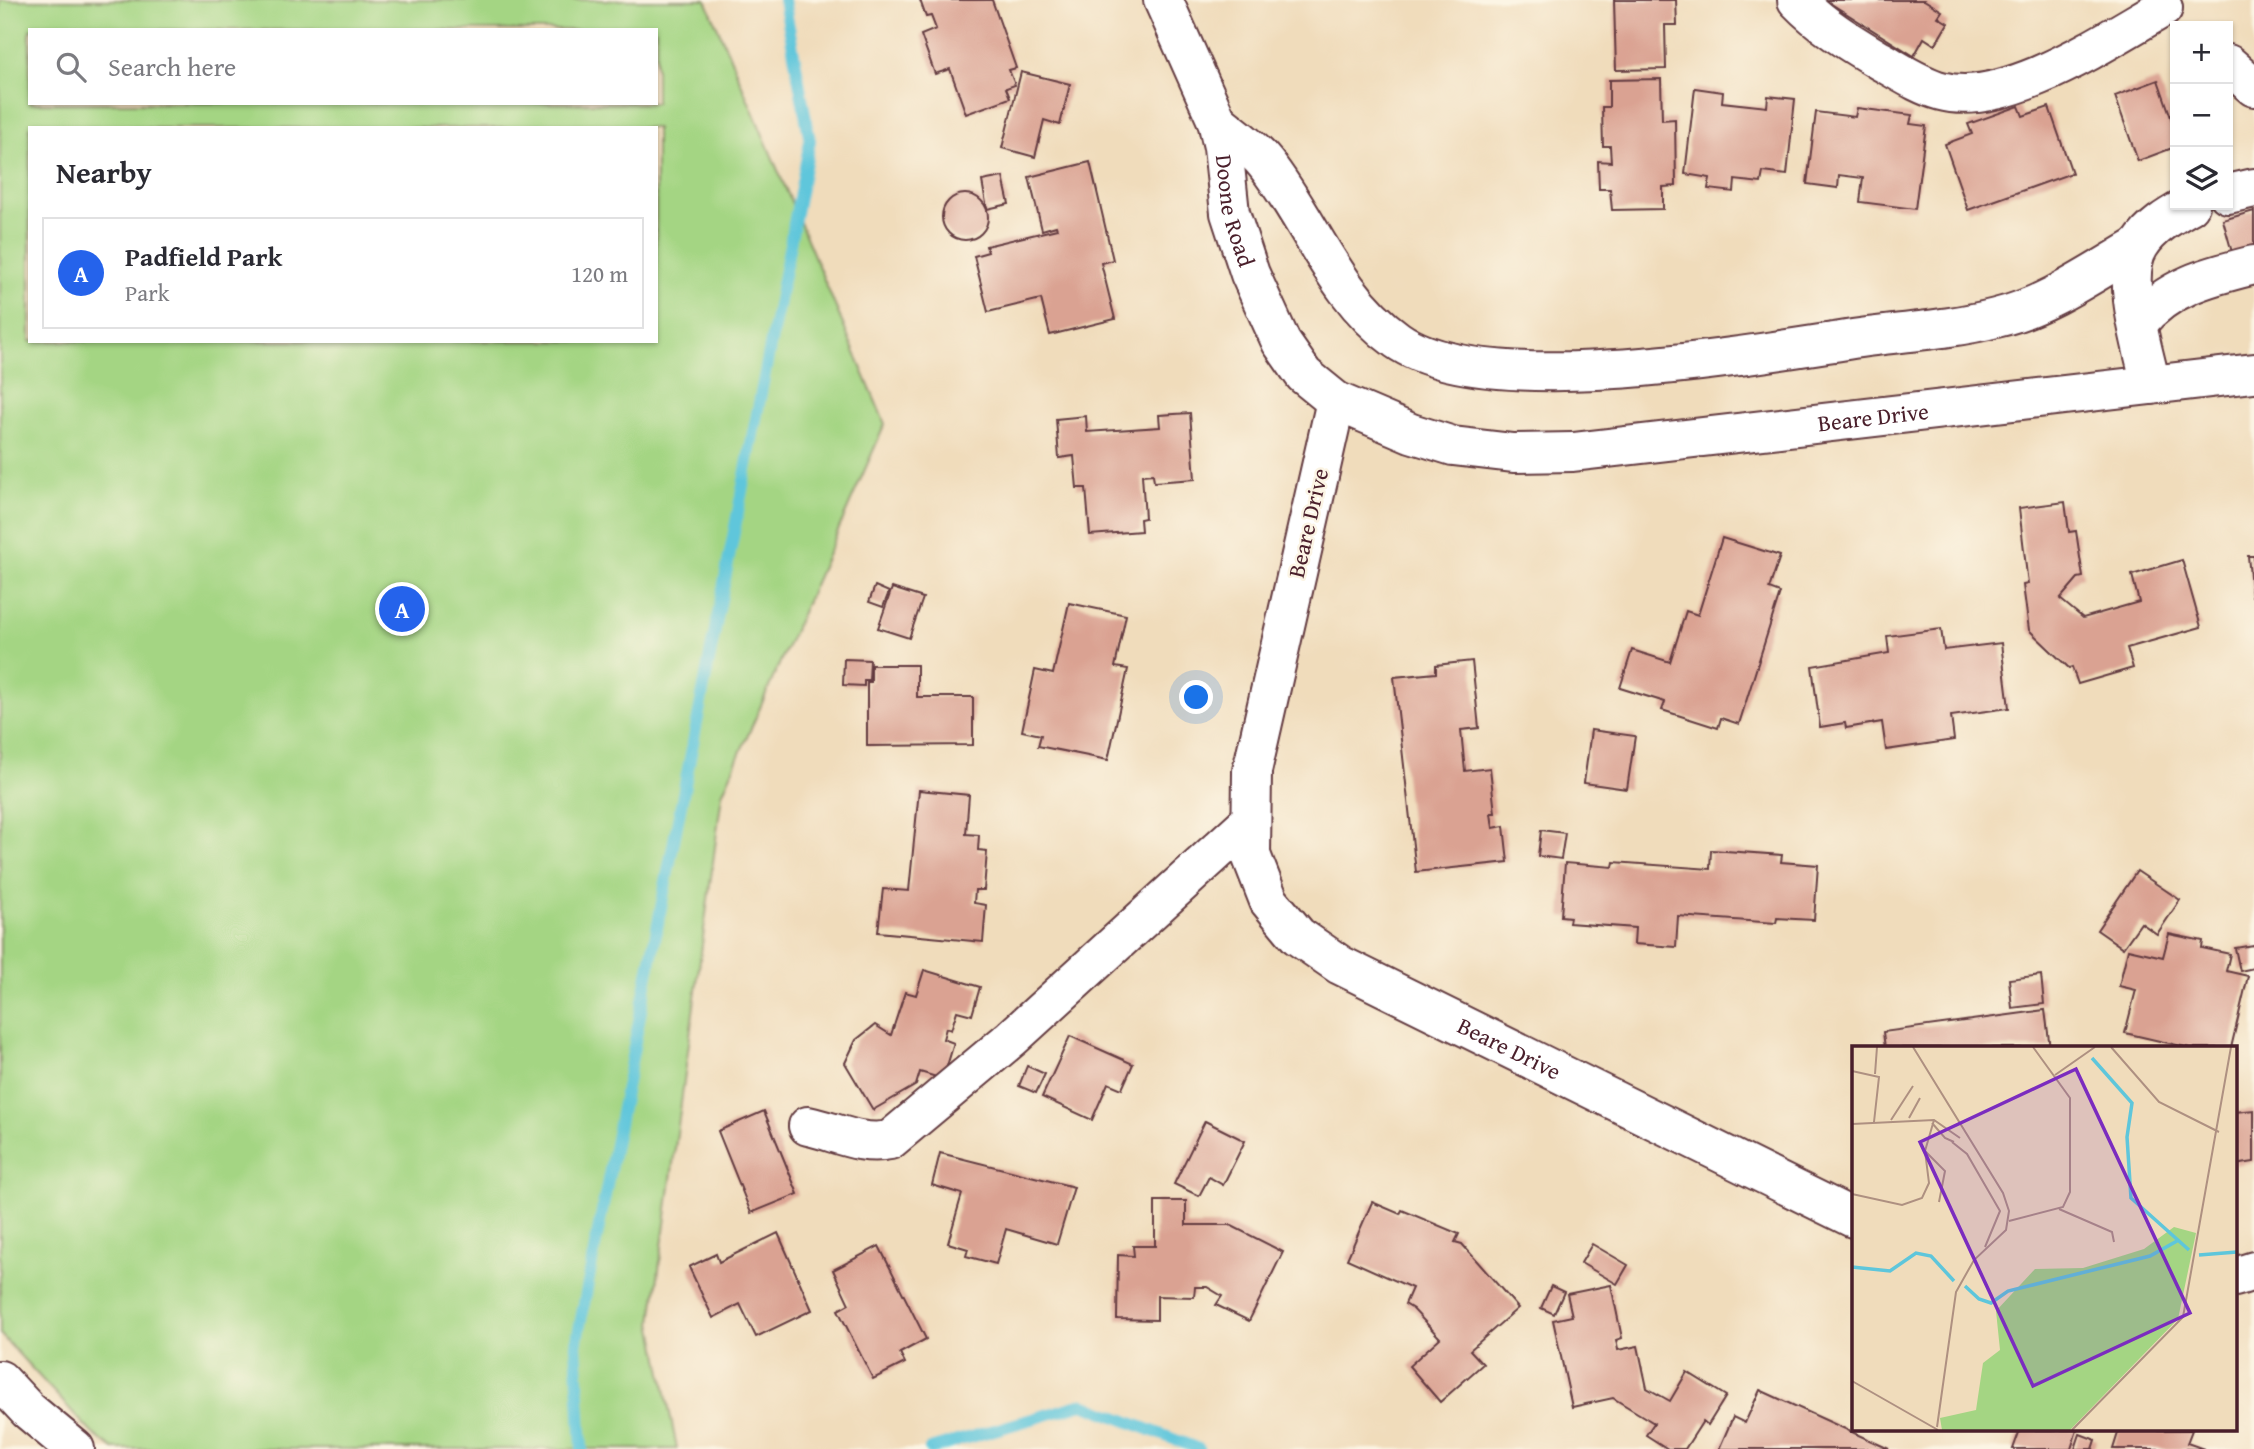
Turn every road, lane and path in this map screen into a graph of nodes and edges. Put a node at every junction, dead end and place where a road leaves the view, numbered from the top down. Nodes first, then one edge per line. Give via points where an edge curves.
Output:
1 (1163, 0) edge
2 (1797, 0) edge
3 (2165, 11) edge
4 (2233, 68) edge
5 (2254, 87) edge
6 (1217, 121) junction
7 (2254, 188) edge
8 (2233, 193) edge
9 (2182, 210) edge
10 (2138, 247) junction
11 (2254, 265) edge
12 (2138, 323) junction
13 (2254, 373) edge
14 (2151, 385) junction
15 (1336, 401) junction
16 (1251, 820) junction
17 (808, 1126) dead end
18 (1852, 1218) edge
19 (2254, 1271) edge
20 (2236, 1277) edge
21 (0, 1380) edge
22 (75, 1449) edge

1 - 6 street, Doone Road
2 - 3 street via 1817,21 1915,81 1942,92 1966,94 2058,69
4 - 5 street
6 - 10 street via 1264,162 1338,280 1371,318 1397,340 1447,363 1590,371 1765,353 1997,318 2042,302
6 - 15 street, Doone Road via 1230,213 1250,274 1281,342 1304,375
7 - 8 street
9 - 10 street via 2157,225
10 - 12 street via 2132,274
11 - 12 street via 2168,294
12 - 14 street
13 - 14 street, Beare Drive
14 - 15 street, Beare Drive via 1573,452 1513,453 1453,446
15 - 16 street, Beare Drive via 1252,771
16 - 17 street via 1012,1038 890,1140 856,1141
16 - 18 street, Beare Drive via 1251,855 1269,901 1298,936 1339,965
19 - 20 street
21 - 22 street

